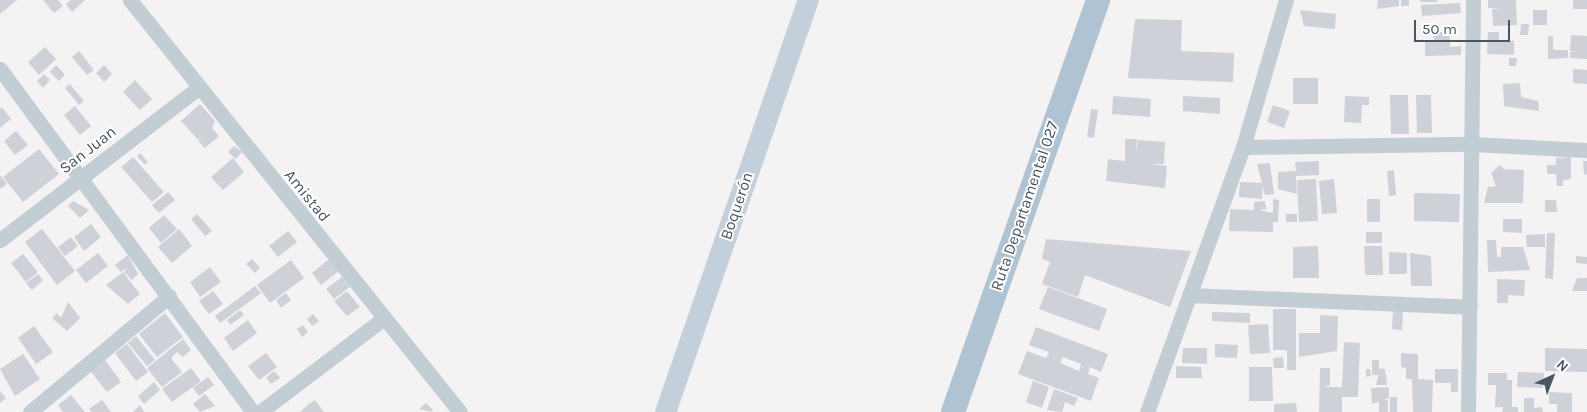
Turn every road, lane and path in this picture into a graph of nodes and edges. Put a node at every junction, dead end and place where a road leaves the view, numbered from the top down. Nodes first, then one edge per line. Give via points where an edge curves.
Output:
1 (130, 0) edge
2 (808, 0) edge
3 (1098, 0) edge
4 (1286, 0) edge
5 (1473, 0) edge
6 (0, 68) edge
7 (198, 88) junction
8 (1471, 144) junction
9 (1243, 146) junction
10 (1587, 150) edge
11 (81, 178) junction
12 (0, 240) edge
13 (1189, 295) junction
14 (169, 296) junction
15 (1470, 307) junction
16 (383, 319) junction
17 (30, 412) edge
18 (254, 412) edge
19 (260, 412) edge
20 (460, 412) edge
21 (665, 412) edge
22 (953, 412) edge
23 (1147, 412) edge
24 (1468, 412) edge

1 - 7 street, Amistad
2 - 21 street, Boquerón
3 - 22 main road, Ruta Departamental 027
4 - 9 street
5 - 8 street
6 - 11 street
7 - 11 street, San Juan
7 - 16 street, Amistad
8 - 9 street
8 - 10 street
8 - 15 street
9 - 13 street
11 - 12 street, San Juan
11 - 14 street
13 - 15 street
13 - 23 street
14 - 17 street
14 - 18 street
15 - 24 street
16 - 19 street
16 - 20 street, Amistad

